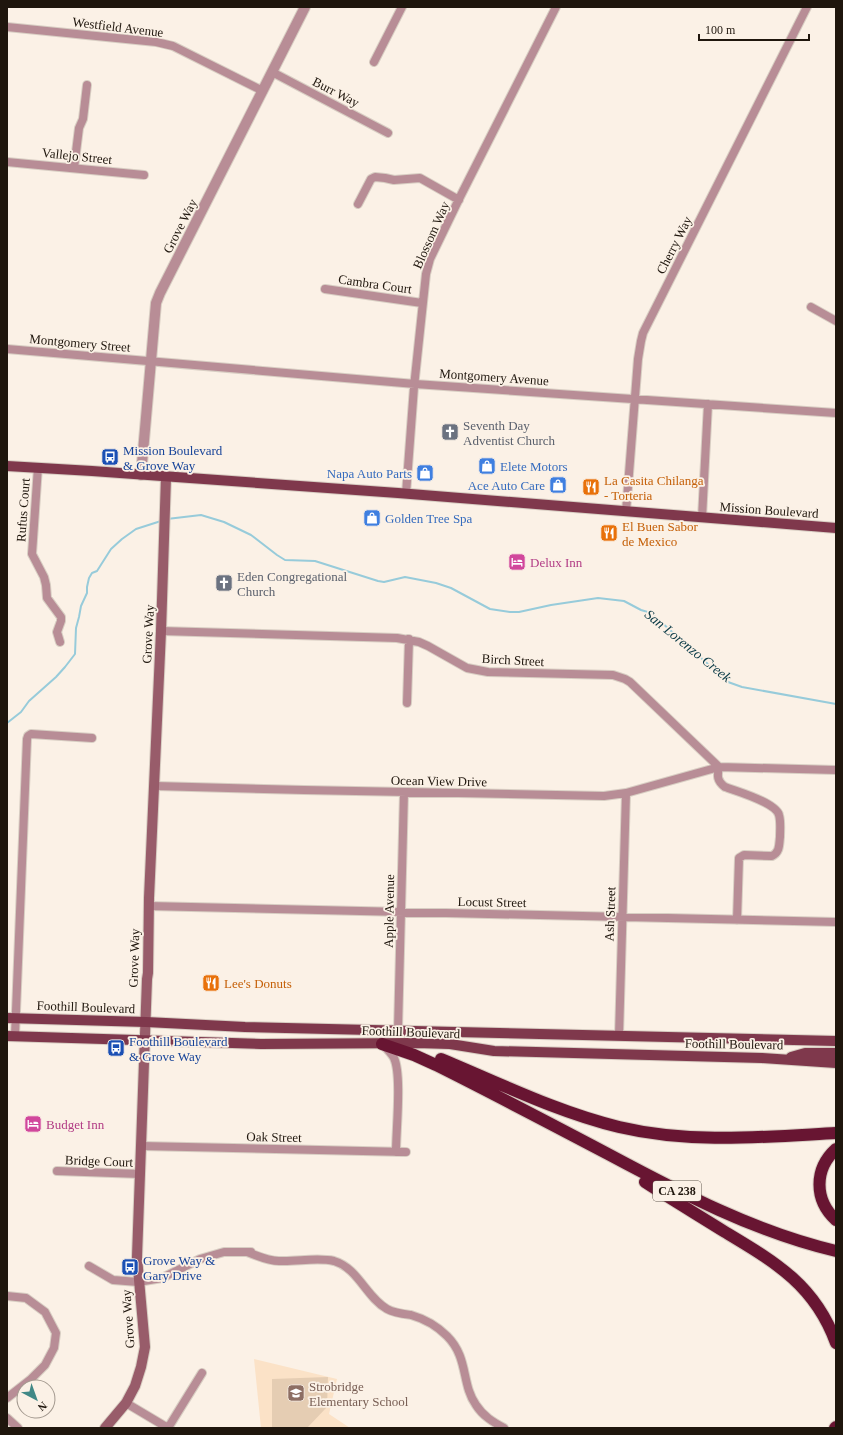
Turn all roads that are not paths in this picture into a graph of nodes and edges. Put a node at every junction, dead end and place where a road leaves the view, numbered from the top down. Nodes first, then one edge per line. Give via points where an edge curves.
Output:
1 (305, 7) edge
2 (402, 7) edge
3 (556, 7) edge
4 (807, 7) edge
5 (7, 27) edge
6 (374, 62) dead end
7 (272, 72) junction
8 (87, 85) dead end
9 (263, 91) junction
10 (388, 133) dead end
11 (7, 162) edge
12 (74, 168) junction
13 (144, 175) dead end
14 (459, 200) junction
15 (358, 204) dead end
16 (325, 289) dead end
17 (422, 303) junction
18 (811, 308) dead end
19 (836, 321) edge
20 (7, 349) edge
21 (150, 361) junction
22 (415, 384) junction
23 (635, 399) junction
24 (708, 404) junction
25 (836, 413) edge
26 (7, 466) edge
27 (38, 467) junction
28 (142, 475) junction
29 (166, 477) junction
30 (406, 494) junction
31 (626, 512) junction
32 (702, 518) junction
33 (836, 528) edge
34 (161, 632) junction
35 (409, 639) junction
36 (60, 642) dead end
37 (407, 703) dead end
38 (92, 738) dead end
39 (719, 767) junction
40 (836, 770) edge
41 (155, 786) junction
42 (404, 792) junction
43 (626, 793) junction
44 (148, 906) junction
45 (400, 913) junction
46 (622, 917) junction
47 (737, 920) junction
48 (836, 922) edge
49 (11, 1018) edge
50 (146, 1022) junction
51 (398, 1030) junction
52 (11, 1036) edge
53 (619, 1036) junction
54 (145, 1040) junction
55 (836, 1041) edge
56 (382, 1044) junction
57 (836, 1053) edge
58 (785, 1059) junction
59 (836, 1063) edge
60 (527, 1112) junction
61 (836, 1133) edge
62 (141, 1146) junction
63 (836, 1149) edge
64 (396, 1152) junction
65 (406, 1152) dead end
66 (57, 1171) dead end
67 (140, 1174) junction
68 (836, 1220) edge
69 (836, 1251) edge
70 (89, 1266) dead end
71 (138, 1282) junction
72 (7, 1296) edge
73 (836, 1344) edge
74 (202, 1373) dead end
75 (7, 1398) edge
76 (126, 1402) junction
77 (7, 1418) edge
78 (18, 1428) edge
79 (105, 1428) edge
80 (168, 1428) edge
81 (504, 1428) edge

1 - 7 street, Grove Way
2 - 6 street
3 - 14 street, Blossom Way
4 - 23 street, Cherry Way via 643,333 640,341
5 - 9 street, Westfield Avenue via 140,40 173,46
7 - 9 street, Grove Way
7 - 10 street, Burr Way
8 - 12 street
9 - 21 street, Grove Way via 156,303
11 - 12 street, Vallejo Street
12 - 13 street, Vallejo Street
14 - 15 street via 420,178 394,180 375,177 371,179
14 - 17 street, Blossom Way via 430,259
16 - 17 street, Cambra Court
17 - 22 street, Blossom Way
18 - 19 street
20 - 21 street, Montgomery Street
21 - 22 street, Montgomery Avenue
21 - 28 street, Grove Way
22 - 23 street, Montgomery Avenue
22 - 30 street, Blossom Way
23 - 24 street, Montgomery Avenue
23 - 31 street, Cherry Way
24 - 25 street, Montgomery Avenue
24 - 32 street
26 - 27 main road, Mission Boulevard
27 - 28 main road, Mission Boulevard
27 - 36 street, Rufus Court via 32,554 44,577 47,598 61,617 57,632
28 - 29 main road, Mission Boulevard
29 - 30 main road, Mission Boulevard
29 - 34 main road, Grove Way
30 - 31 main road, Mission Boulevard
31 - 32 main road, Mission Boulevard
32 - 33 main road, Mission Boulevard
34 - 35 street, Birch Street
34 - 41 main road, Grove Way
35 - 37 street
35 - 39 street, Birch Street via 428,646 458,664 477,670 613,675 624,679
38 - 49 street via 31,734 27,739
39 - 40 street
39 - 43 street, Ocean View Drive
39 - 47 street via 717,776 721,784 770,805 777,810 780,819 779,848 775,854 744,855 739,858
41 - 42 street, Ocean View Drive
41 - 44 main road, Grove Way
42 - 43 street, Ocean View Drive via 604,796
42 - 45 street, Apple Avenue
43 - 46 street, Ash Street
44 - 45 street, Locust Street
44 - 50 main road, Grove Way
45 - 46 street, Locust Street
45 - 51 street, Apple Avenue
46 - 47 street, Locust Street
46 - 53 street, Ash Street
47 - 48 street, Locust Street
49 - 50 main road, Foothill Boulevard
49 - 52 street
50 - 51 main road, Foothill Boulevard
50 - 54 main road, Grove Way
51 - 53 main road, Foothill Boulevard
52 - 54 main road, Foothill Boulevard
53 - 55 main road, Foothill Boulevard
54 - 56 main road, Foothill Boulevard via 262,1044
54 - 62 main road, Grove Way
56 - 58 main road, Foothill Boulevard via 437,1043 494,1051
56 - 60 highway, CA 238 via 429,1061
56 - 61 highway via 429,1054 570,1112 636,1130 711,1138
56 - 64 street via 391,1054 396,1066
57 - 58 main road, Foothill Boulevard via 805,1053
58 - 59 main road
60 - 69 highway, CA 238 via 723,1212 786,1237
60 - 73 highway via 614,1163 784,1270 814,1301
62 - 64 street, Oak Street
62 - 67 main road, Grove Way
63 - 68 highway via 822,1167 819,1184 824,1205
64 - 65 street, Oak Street
66 - 67 street, Bridge Court
67 - 71 main road, Grove Way
70 - 71 street via 113,1280
71 - 76 main road, Grove Way via 145,1347 140,1374
71 - 81 street via 162,1278 200,1259 234,1251 247,1252 271,1260 323,1260 340,1264 348,1268 376,1300 388,1309 422,1319 452,1342 459,1352 476,1405 488,1419
72 - 75 street via 26,1298 45,1312 56,1333 54,1348 45,1365
74 - 80 street
76 - 79 main road, Grove Way
76 - 80 street
77 - 78 street

